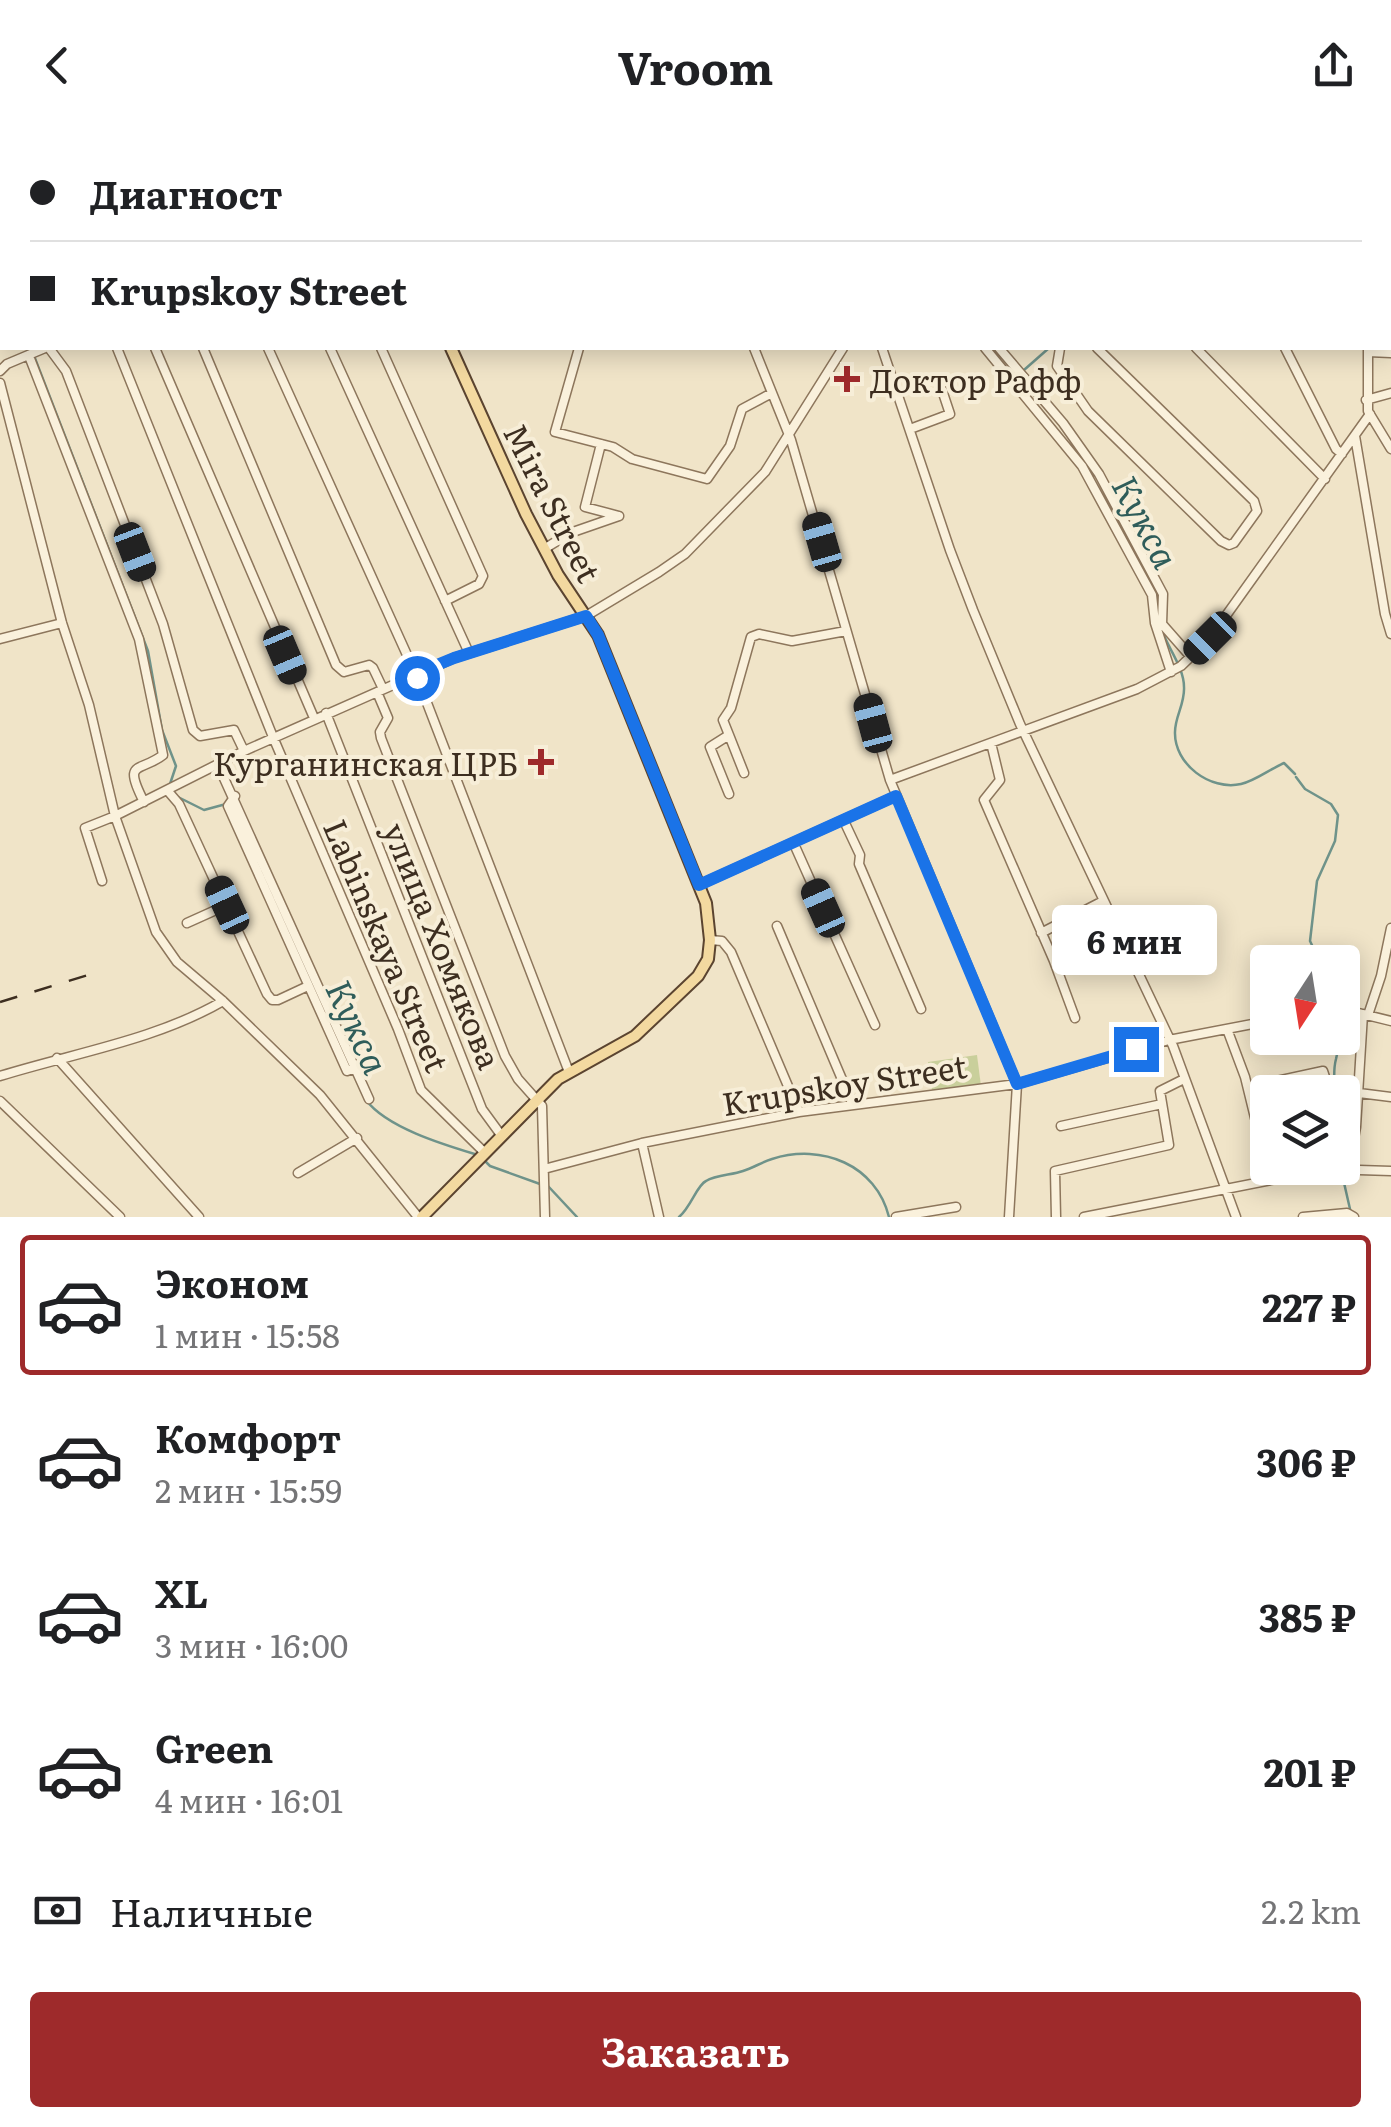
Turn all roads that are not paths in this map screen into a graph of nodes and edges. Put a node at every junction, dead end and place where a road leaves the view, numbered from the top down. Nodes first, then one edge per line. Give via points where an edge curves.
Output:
1 (118, 350) edge
2 (156, 350) edge
3 (204, 350) edge
4 (269, 350) edge
5 (331, 350) edge
6 (381, 350) edge
7 (453, 350) edge
8 (578, 350) edge
9 (755, 350) edge
10 (841, 350) edge
11 (883, 350) edge
12 (986, 350) edge
13 (1001, 350) edge
14 (1060, 350) edge
15 (1099, 350) edge
16 (1198, 350) edge
17 (1286, 350) edge
18 (1368, 350) edge
19 (39, 351) edge
20 (1391, 353) edge
21 (0, 371) edge
22 (0, 383) edge
23 (941, 387) dead end
24 (772, 393) junction
25 (1391, 394) edge
26 (1366, 400) junction
27 (1370, 414) junction
28 (910, 428) junction
29 (787, 433) junction
30 (1355, 436) junction
31 (601, 444) junction
32 (1391, 449) edge
33 (1342, 454) junction
34 (1325, 480) junction
35 (544, 549) junction
36 (445, 601) junction
37 (586, 616) junction
38 (62, 623) junction
39 (846, 631) junction
40 (1391, 634) edge
41 (0, 638) edge
42 (469, 653) junction
43 (1191, 657) junction
44 (1176, 669) junction
45 (415, 674) junction
46 (380, 690) junction
47 (326, 713) junction
48 (314, 718) junction
49 (1024, 730) junction
50 (729, 731) junction
51 (274, 738) junction
52 (991, 743) junction
53 (244, 751) junction
54 (218, 765) junction
55 (744, 773) dead end
56 (890, 780) junction
57 (169, 789) junction
58 (729, 794) dead end
59 (234, 796) junction
60 (896, 796) junction
61 (144, 802) junction
62 (115, 816) junction
63 (844, 821) junction
64 (794, 844) junction
65 (102, 881) dead end
66 (699, 885) junction
67 (1103, 901) junction
68 (227, 905) junction
69 (187, 923) dead end
70 (777, 926) dead end
71 (1391, 928) edge
72 (1041, 933) junction
73 (710, 940) junction
74 (1387, 968) edge
75 (308, 986) junction
76 (223, 1001) junction
77 (922, 1009) dead end
78 (1360, 1013) edge
79 (1366, 1015) junction
80 (1075, 1018) dead end
81 (1391, 1022) edge
82 (876, 1025) dead end
83 (1250, 1025) edge
84 (1228, 1029) junction
85 (1169, 1040) junction
86 (57, 1058) junction
87 (352, 1069) junction
88 (569, 1072) junction
89 (0, 1076) edge
90 (1184, 1079) junction
91 (1360, 1082) edge
92 (1017, 1084) junction
93 (1248, 1087) joint
94 (548, 1088) junction
95 (1360, 1093) edge
96 (1250, 1096) edge
97 (1391, 1097) edge
98 (369, 1098) dead end
99 (538, 1098) junction
100 (0, 1101) edge
101 (852, 1104) junction
102 (1162, 1104) junction
103 (525, 1111) junction
104 (799, 1112) junction
105 (543, 1114) junction
106 (1061, 1126) dead end
107 (501, 1135) junction
108 (357, 1138) junction
109 (642, 1143) junction
110 (481, 1155) junction
111 (544, 1168) junction
112 (1360, 1169) edge
113 (1391, 1171) edge
114 (298, 1173) dead end
115 (1250, 1185) edge
116 (1225, 1189) junction
117 (956, 1207) dead end
118 (120, 1217) edge
119 (199, 1217) edge
120 (420, 1217) edge
121 (545, 1217) edge
122 (659, 1217) edge
123 (896, 1217) edge
124 (1010, 1217) edge
125 (1056, 1217) edge
126 (1084, 1217) edge
127 (1236, 1217) edge
128 (1303, 1217) edge
129 (1354, 1217) edge

1 - 51 street, Labinskaya Street
2 - 48 street
3 - 46 street via 336,666 344,672 373,668
4 - 45 street
5 - 36 street
6 - 36 street via 483,576
7 - 35 main road, Mira Street
8 - 31 street via 555,432
9 - 24 street
10 - 29 street
11 - 28 street
12 - 44 street via 1082,466 1152,595 1156,624
13 - 43 street via 1092,462 1163,594 1162,624
14 - 15 street via 1058,366 1088,412 1229,546 1258,506
16 - 34 street
17 - 33 street
18 - 20 street
18 - 26 street
19 - 21 street
19 - 53 street via 66,372 163,624 193,730 200,736 234,730
19 - 61 street via 138,638 163,755 134,773
22 - 38 street
23 - 28 street via 950,414
24 - 29 street
24 - 31 street via 742,408 730,446 707,479
25 - 26 street
26 - 27 street
27 - 30 street
27 - 32 street
28 - 49 street via 950,550
29 - 37 street via 765,472 685,554
29 - 39 street
30 - 33 street
30 - 40 street
31 - 35 street via 585,507 619,516
33 - 34 street
34 - 43 street
35 - 37 main road, Mira Street
36 - 42 street
37 - 42 street
37 - 66 main road, Mira Street
38 - 41 street
38 - 62 street
39 - 50 street via 792,642 755,634 723,720
39 - 56 street
42 - 45 street
43 - 44 street
44 - 49 street
45 - 46 street
45 - 88 street
46 - 47 street
46 - 99 street via 388,718 380,738 439,892 505,1056
47 - 48 street
47 - 107 street, улица Хомякова via 482,1109
48 - 51 street
49 - 52 street
49 - 67 street
50 - 55 street
50 - 58 street via 710,747
51 - 53 street
51 - 110 street, Labinskaya Street via 421,1090
52 - 56 street
52 - 72 street via 1000,780 984,800
53 - 54 street
54 - 57 street
54 - 59 street
56 - 60 street
57 - 61 street
57 - 68 street
59 - 75 street via 228,806
59 - 87 street
60 - 63 street
60 - 92 street
61 - 62 street
62 - 65 street via 85,828
62 - 76 street via 156,932 176,962
63 - 64 street
63 - 77 street
64 - 66 street
64 - 82 street
66 - 73 main road, Mira Street
67 - 72 street
67 - 85 street
68 - 69 street
68 - 75 street via 272,1000
70 - 101 street
71 - 74 street
72 - 80 street
73 - 88 main road via 698,976 650,1023
73 - 104 street via 731,952
74 - 79 street
75 - 87 street
76 - 86 street via 188,1019
76 - 108 street
78 - 79 street
79 - 81 street
79 - 91 street
83 - 84 street, Krupskoy Street
84 - 85 street, Krupskoy Street
84 - 93 street
85 - 90 street
85 - 92 street, Krupskoy Street
86 - 89 street
86 - 119 street
87 - 98 street
88 - 94 main road
90 - 102 street via 1162,1088
90 - 116 street
92 - 101 street, Krupskoy Street
92 - 124 street
93 - 96 street
94 - 99 main road
94 - 105 street
95 - 97 street
99 - 103 main road
99 - 105 street
100 - 118 street
101 - 104 street, Krupskoy Street
102 - 106 street
102 - 125 street via 1169,1146 1055,1172
103 - 105 street
103 - 107 main road
104 - 109 street, Krupskoy Street
105 - 111 street
107 - 110 main road
108 - 114 street
108 - 120 street
109 - 111 street, Krupskoy Street
109 - 122 street
110 - 120 main road
111 - 121 street
112 - 113 street
115 - 116 street
116 - 126 street
116 - 127 street
117 - 123 street
128 - 129 street

